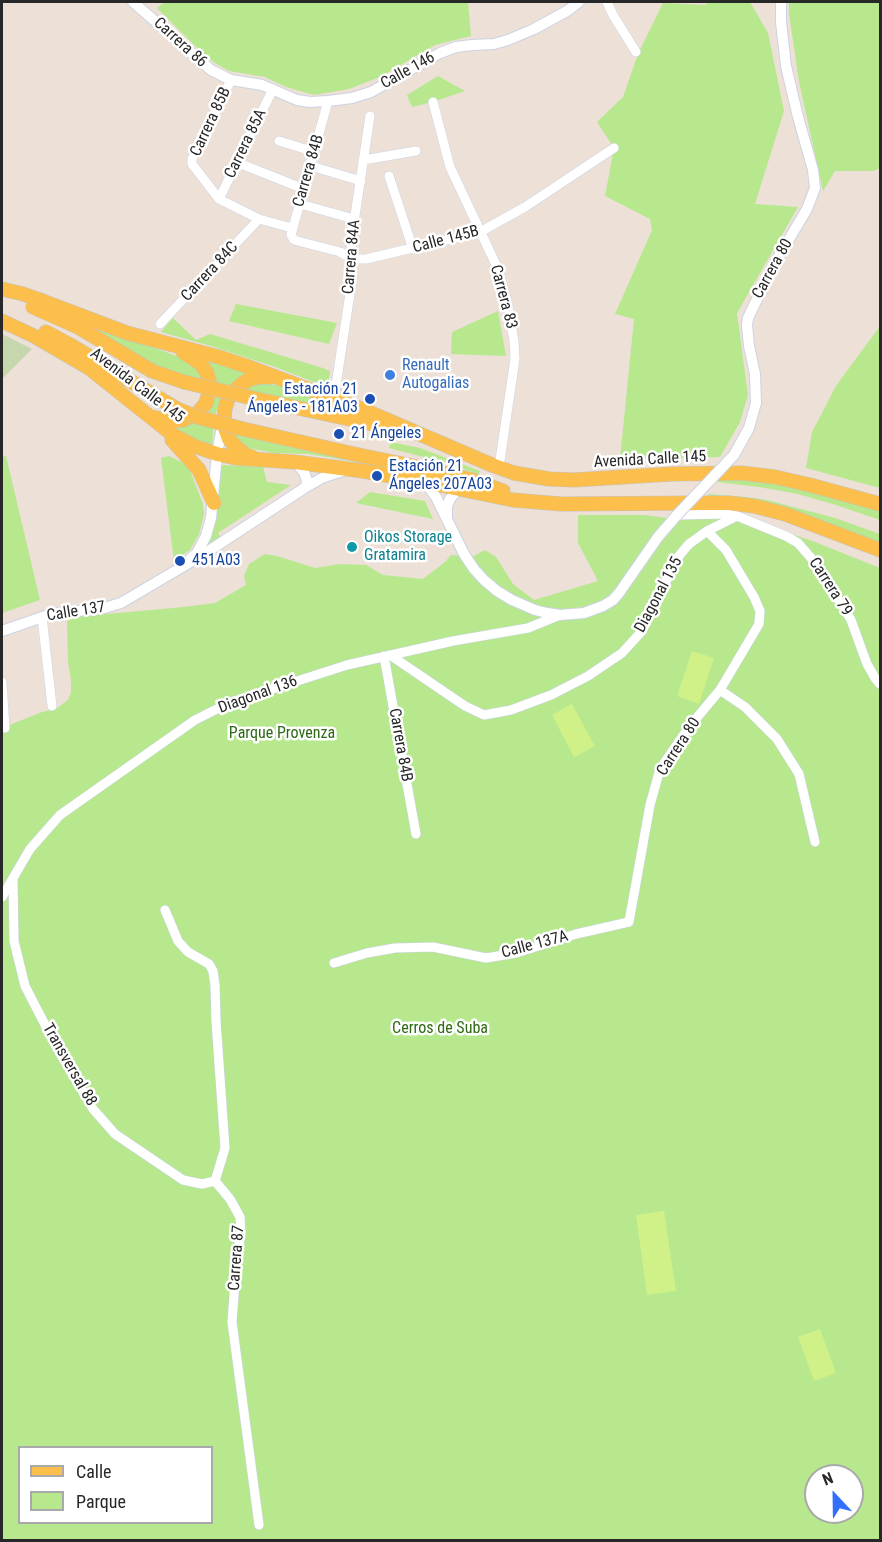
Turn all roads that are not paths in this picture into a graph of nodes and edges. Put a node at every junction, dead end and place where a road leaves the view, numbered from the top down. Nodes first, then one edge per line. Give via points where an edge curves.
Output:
1 (133, 2) edge
2 (607, 2) edge
3 (782, 2) edge
4 (574, 4) edge
5 (636, 52) dead end
6 (231, 80) junction
7 (273, 89) junction
8 (328, 101) junction
9 (433, 102) dead end
10 (370, 116) dead end
11 (279, 141) dead end
12 (614, 148) dead end
13 (416, 151) dead end
14 (315, 152) junction
15 (363, 160) junction
16 (236, 162) junction
17 (311, 166) junction
18 (389, 176) dead end
19 (361, 181) junction
20 (304, 189) junction
21 (219, 199) junction
22 (300, 204) junction
23 (259, 219) junction
24 (354, 219) junction
25 (292, 228) junction
26 (480, 232) junction
27 (294, 240) joint
28 (413, 249) junction
29 (352, 259) junction
30 (2, 282) edge
31 (2, 289) edge
32 (23, 294) junction
33 (2, 296) edge
34 (2, 317) edge
35 (2, 321) edge
36 (160, 324) dead end
37 (156, 341) junction
38 (280, 379) junction
39 (334, 398) junction
40 (150, 418) junction
41 (224, 418) junction
42 (426, 436) junction
43 (217, 454) junction
44 (275, 460) junction
45 (295, 462) junction
46 (499, 467) junction
47 (349, 469) junction
48 (425, 482) junction
49 (306, 487) junction
50 (458, 489) junction
51 (214, 503) junction
52 (543, 503) junction
53 (880, 504) edge
54 (737, 516) junction
55 (675, 517) junction
56 (447, 519) junction
57 (707, 531) junction
58 (880, 550) edge
59 (180, 569) junction
60 (560, 615) junction
61 (42, 617) junction
62 (2, 631) edge
63 (387, 655) junction
64 (2, 682) edge
65 (880, 684) edge
66 (720, 690) junction
67 (52, 706) dead end
68 (5, 728) dead end
69 (416, 834) dead end
70 (815, 842) dead end
71 (13, 879) junction
72 (2, 897) edge
73 (165, 910) dead end
74 (629, 922) joint
75 (334, 963) dead end
76 (215, 1181) junction
77 (259, 1525) dead end

1 - 6 street, Carrera 86 via 197,59
2 - 5 street
3 - 55 street, Carrera 80, bridge via 786,66 815,188 748,318 756,403 749,428 734,454
4 - 8 street, Calle 146 via 508,40 440,52 371,92
6 - 7 street, Calle 146
6 - 21 street, Carrera 85B via 192,159
7 - 8 street, Calle 146 via 297,100
7 - 16 street, Carrera 85A
8 - 14 street, Carrera 84B
9 - 26 street, Carrera 83 via 450,167
10 - 15 street, Carrera 84A
11 - 14 street
12 - 26 street, Calle 145B
13 - 15 street
14 - 17 street, Carrera 84B
15 - 19 street, Carrera 84A
16 - 20 street
16 - 21 street, Carrera 85A
17 - 19 street
17 - 20 street, Carrera 84B
18 - 28 street
19 - 24 street, Carrera 84A
20 - 22 street, Carrera 84B
21 - 23 street
22 - 24 street
22 - 25 street, Carrera 84B
23 - 25 street
23 - 36 street, Carrera 84C
24 - 29 street, Carrera 84A
25 - 27 street, Carrera 84B
26 - 28 street, Calle 145B
26 - 46 street, Carrera 83 via 498,269 514,341
27 - 29 street, Calle 145B
28 - 29 street, Calle 145B
29 - 39 street, Carrera 84A
30 - 32 street
31 - 32 main road, Avenida Calle 145
32 - 37 main road, Avenida Calle 145
33 - 42 main road, Avenida Calle 145, bridge via 47,312 152,371 184,382
34 - 52 main road, Avenida Calle 145, bridge via 27,324 72,346 197,417 474,480
35 - 40 main road, Avenida Calle 145 via 89,368
37 - 38 main road, Avenida Calle 145 via 219,357
37 - 40 main road via 200,363 209,378 209,392 198,413 183,420
38 - 39 main road, Avenida Calle 145
38 - 41 main road via 260,377 242,384 228,399
39 - 42 main road, Avenida Calle 145
40 - 43 main road, Avenida Calle 145 via 173,435
40 - 51 main road via 199,470
41 - 43 street, Calle 137
41 - 44 main road via 229,439 237,448 246,455
42 - 46 main road, Avenida Calle 145
43 - 44 main road, Avenida Calle 145
43 - 51 street, Calle 137
44 - 45 main road, Avenida Calle 145
45 - 47 main road, Avenida Calle 145
45 - 49 street via 304,472
46 - 53 main road, Avenida Calle 145 via 525,475 574,480 742,473 810,484
47 - 48 main road, Avenida Calle 145
47 - 49 street, Calle 137
48 - 50 main road, Avenida Calle 145
48 - 56 street, Diagonal 136
49 - 59 street, Calle 137
50 - 52 main road, Avenida Calle 145
50 - 56 street via 447,506
51 - 59 street, Calle 137 via 201,546
52 - 58 main road, Avenida Calle 145 via 754,506
54 - 55 street, Carrera 79
54 - 57 street, Diagonal 135
54 - 65 street, Carrera 79 via 798,543 818,566 851,620 867,664
55 - 60 street, Diagonal 136 via 613,600 584,613
56 - 60 street, Diagonal 136 via 464,554 484,580 512,600
57 - 63 street, Diagonal 135 via 678,557 642,631 622,653 551,695 484,715
57 - 66 street, Carrera 80 via 726,550 760,611 759,624
59 - 61 street, Calle 137 via 121,603
60 - 63 street, Diagonal 136 via 528,628
61 - 62 street, Calle 137
61 - 67 street
63 - 69 street, Carrera 84B
63 - 71 street, Diagonal 136 via 347,664 229,703 195,720 60,815 30,849
64 - 68 street
66 - 70 street via 745,707 777,739 799,774
66 - 74 street, Carrera 80 via 660,769
71 - 72 street, Diagonal 136
71 - 76 street, Transversal 88 via 14,941 25,986 93,1109 115,1134 183,1179 202,1184
73 - 76 street via 178,941 213,971 225,1148
74 - 75 street, Calle 137A via 486,958 433,947 394,948
76 - 77 street, Carrera 87 via 240,1217 232,1322

